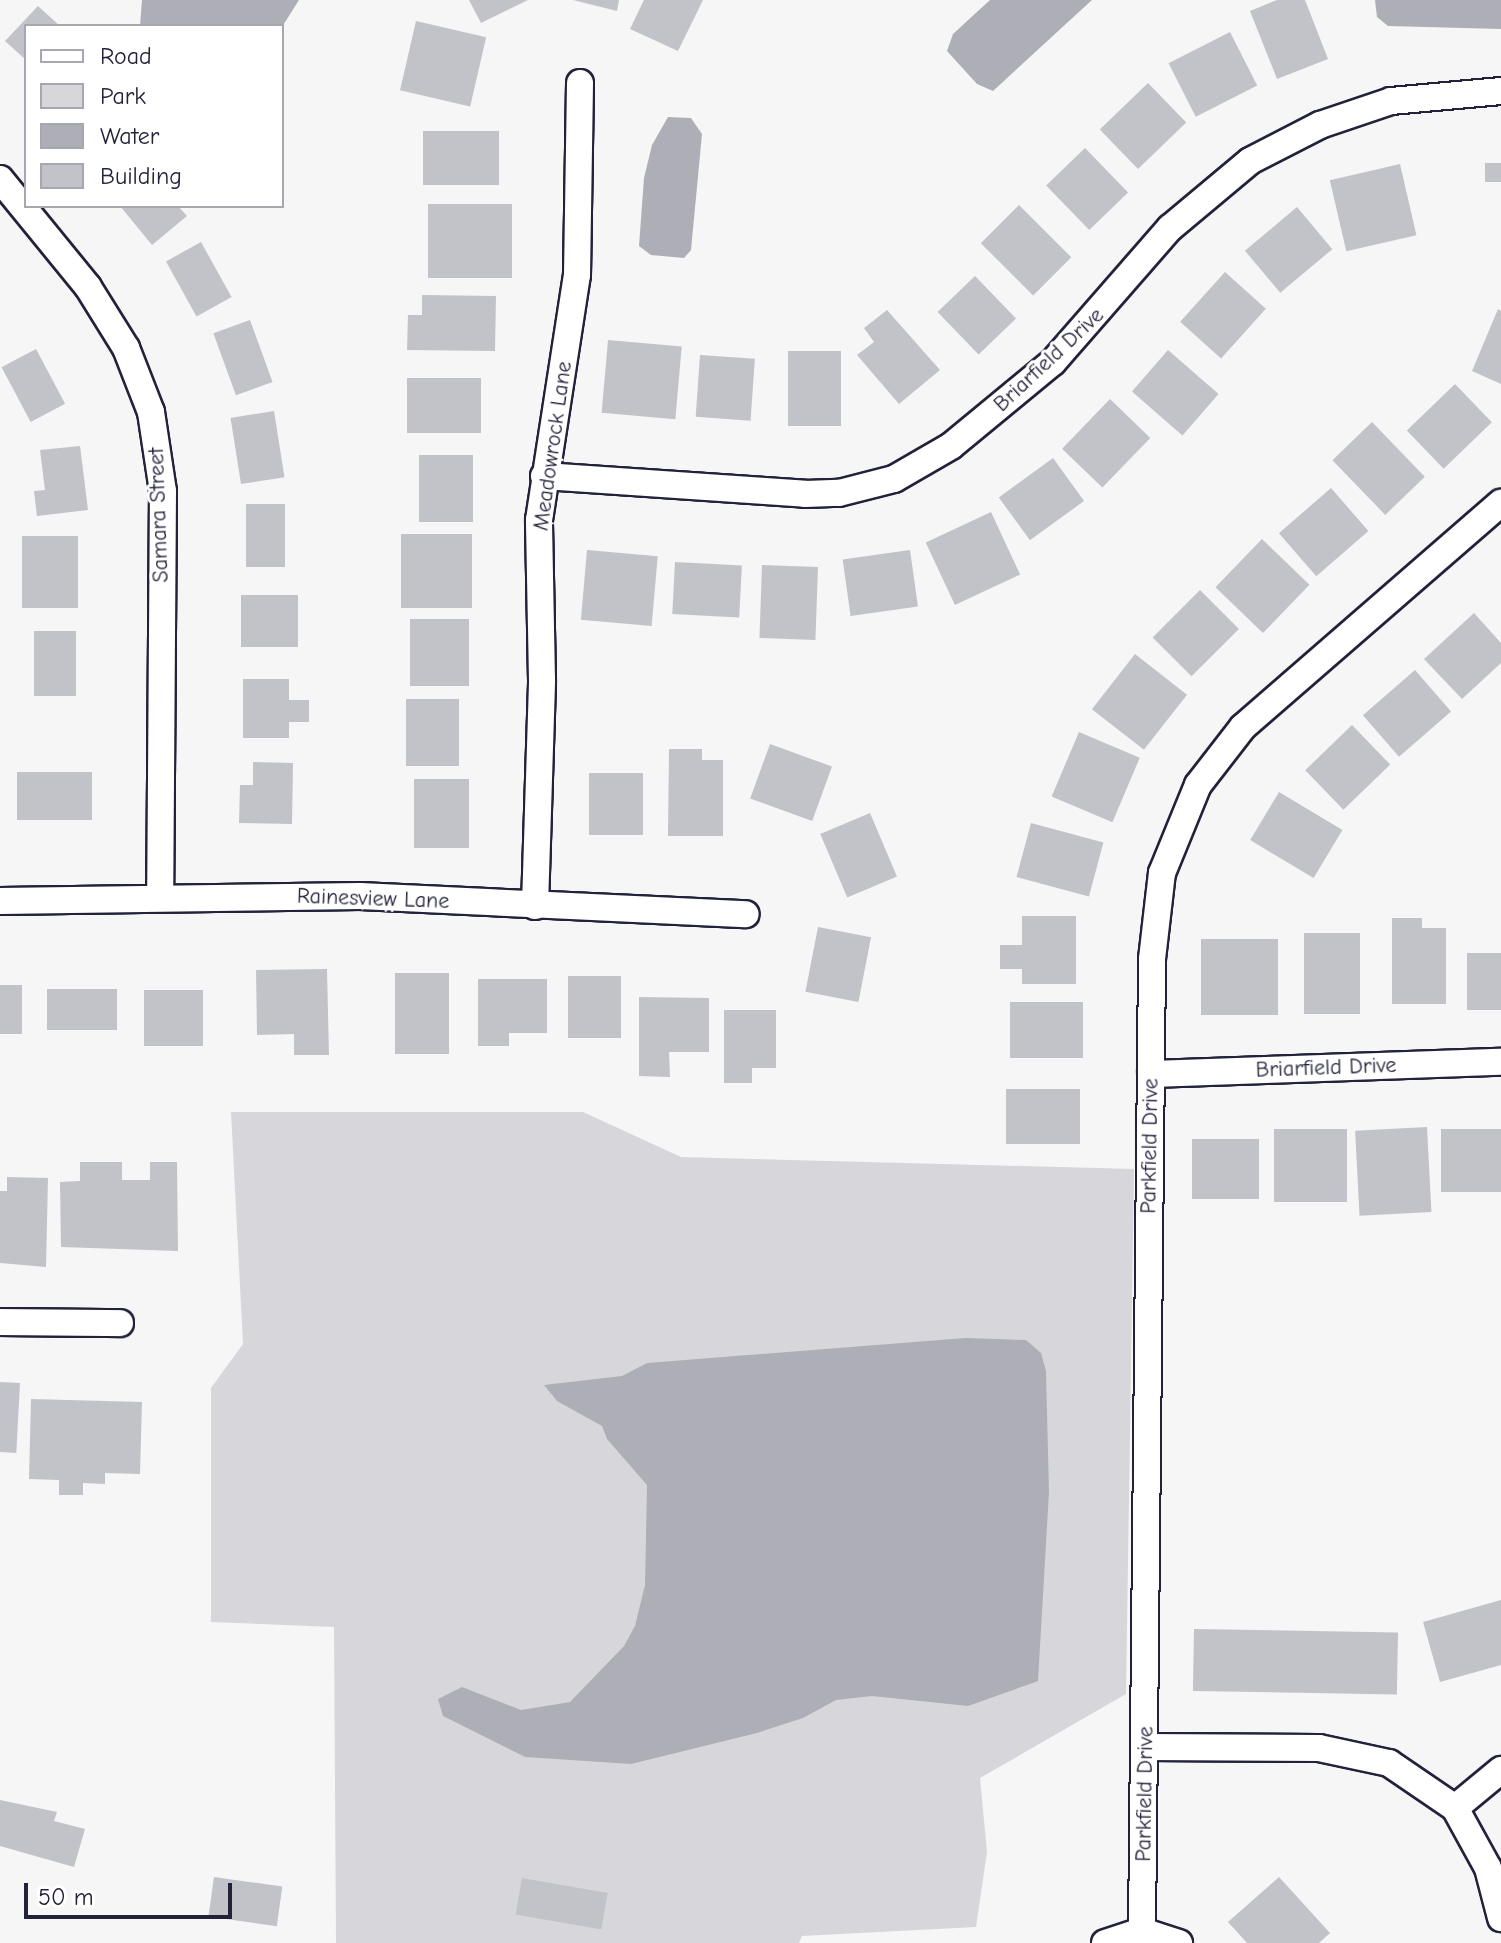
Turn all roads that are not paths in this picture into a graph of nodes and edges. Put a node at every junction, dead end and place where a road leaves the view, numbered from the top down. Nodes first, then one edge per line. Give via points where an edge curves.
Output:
1 (580, 83) dead end
2 (1501, 91) edge
3 (0, 179) edge
4 (544, 476) junction
5 (1501, 503) edge
6 (160, 898) junction
7 (0, 901) edge
8 (535, 906) junction
9 (746, 914) dead end
10 (1501, 1062) edge
11 (1151, 1074) junction
12 (0, 1322) edge
13 (120, 1323) dead end
14 (1146, 1747) junction
15 (1501, 1770) edge
16 (1455, 1808) junction
17 (1501, 1918) edge
18 (1142, 1931) junction
19 (1105, 1943) edge
20 (1179, 1943) edge

1 - 4 street, Meadowrock Lane via 577,275
2 - 4 street, Briarfield Drive via 1391,101 1309,129 1250,161 1170,228 1053,362 951,446 894,479 850,491 805,494
3 - 6 street, Samara Street via 88,287 126,348 151,412 163,491
4 - 8 street, Meadowrock Lane
5 - 11 street, Parkfield Drive via 1243,727 1198,785 1172,843 1154,915
6 - 7 street, Rainesview Lane
6 - 8 street, Rainesview Lane via 360,896
8 - 9 street, Rainesview Lane
10 - 11 street, Briarfield Drive
11 - 14 street, Parkfield Drive
12 - 13 street
14 - 16 street via 1354,1752 1389,1763
14 - 18 street, Parkfield Drive
15 - 16 street
16 - 17 street via 1488,1868
18 - 19 street
18 - 20 street

